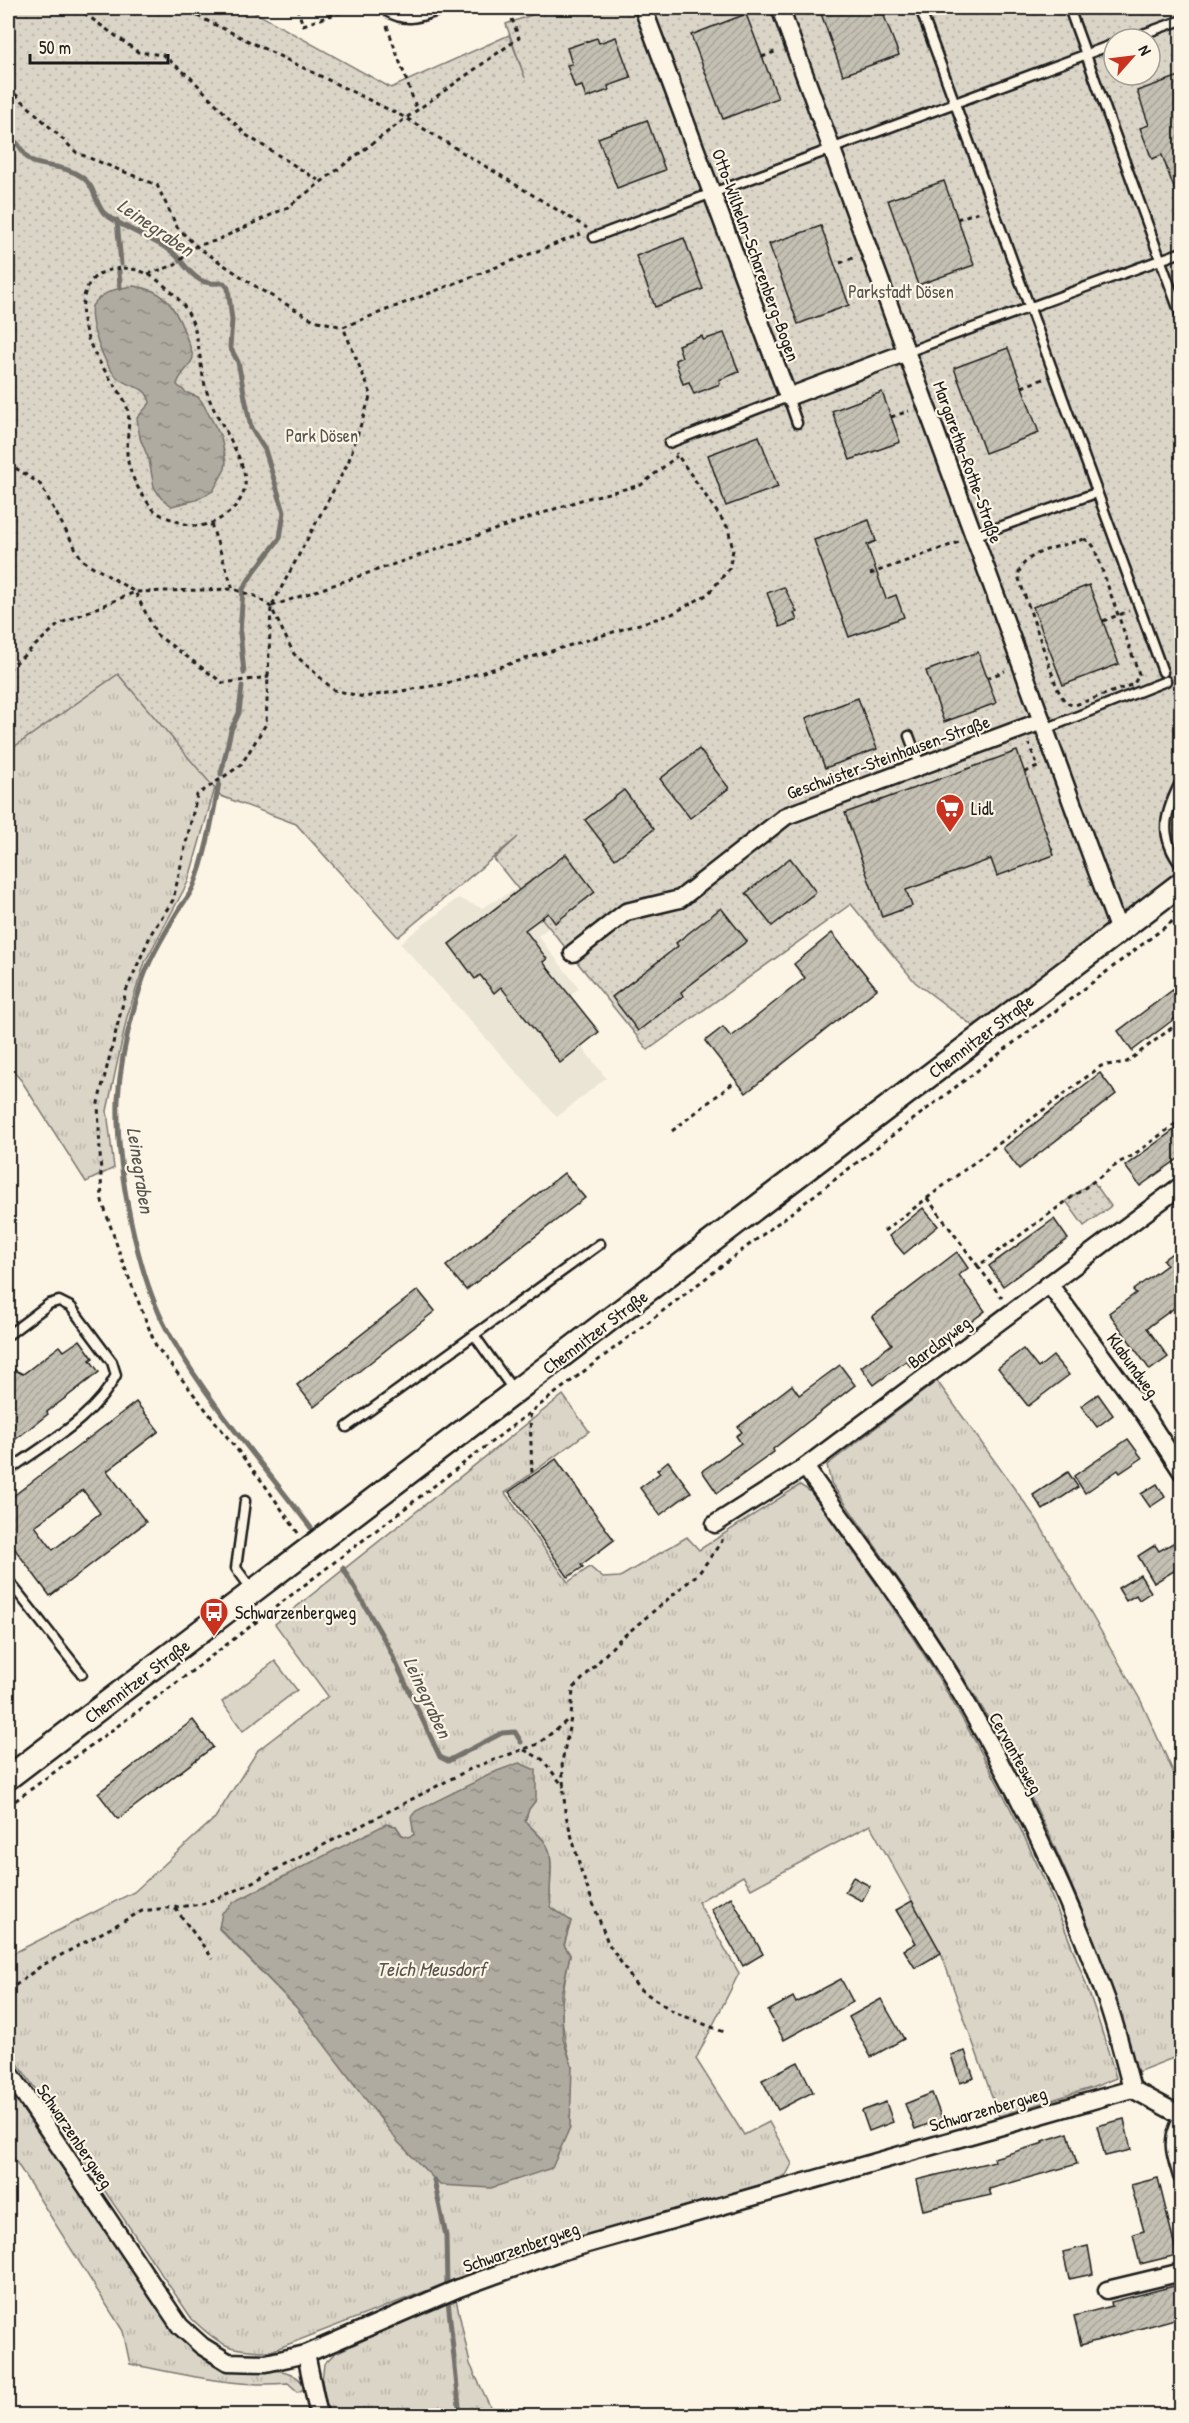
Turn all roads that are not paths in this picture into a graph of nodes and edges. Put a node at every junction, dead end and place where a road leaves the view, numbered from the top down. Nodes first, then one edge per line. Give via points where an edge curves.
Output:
1 (434, 8) edge
2 (643, 8) edge
3 (780, 8) edge
4 (920, 8) edge
5 (1069, 8) edge
6 (386, 13) edge
7 (1182, 20) edge
8 (1162, 27) edge
9 (1102, 49) edge
10 (1086, 55) junction
11 (954, 103) junction
12 (832, 148) junction
13 (712, 192) junction
14 (594, 237) dead end
15 (1182, 252) edge
16 (1160, 260) junction
17 (1029, 308) junction
18 (1182, 319) edge
19 (907, 352) junction
20 (788, 397) junction
21 (797, 423) dead end
22 (669, 443) dead end
23 (1096, 493) junction
24 (974, 536) junction
25 (1043, 725) junction
26 (909, 736) dead end
27 (920, 765) junction
28 (1182, 779) edge
29 (1182, 867) edge
30 (1182, 883) edge
31 (1119, 931) junction
32 (573, 953) dead end
33 (1182, 1185) edge
34 (600, 1244) dead end
35 (1049, 1284) junction
36 (8, 1335) edge
37 (474, 1335) junction
38 (515, 1392) junction
39 (347, 1427) dead end
40 (805, 1467) junction
41 (8, 1471) edge
42 (1182, 1472) edge
43 (245, 1501) dead end
44 (715, 1524) road end
45 (8, 1580) edge
46 (253, 1592) junction
47 (82, 1674) dead end
48 (8, 1778) edge
49 (8, 2070) edge
50 (1131, 2089) junction
51 (1182, 2118) edge
52 (1182, 2176) edge
53 (1182, 2272) edge
54 (1107, 2290) dead end
55 (306, 2354) junction
56 (319, 2415) edge

1 - 6 street via 411,16
2 - 13 street, Otto-Wilhelm-Scharenberg-Bogen
3 - 12 street, Margaretha-Rothe-Straße
4 - 11 lane
5 - 10 lane
7 - 8 lane
9 - 10 lane
10 - 11 lane
10 - 16 lane
11 - 12 lane
11 - 17 lane
12 - 13 lane
12 - 19 street, Margaretha-Rothe-Straße
13 - 14 lane
13 - 20 street, Otto-Wilhelm-Scharenberg-Bogen
15 - 16 lane
16 - 17 lane
16 - 18 lane
17 - 19 lane
17 - 23 lane
19 - 20 street
19 - 24 street, Margaretha-Rothe-Straße
20 - 21 lane
20 - 22 lane
23 - 24 lane
23 - 25 lane via 1164,677
24 - 25 street, Margaretha-Rothe-Straße
25 - 27 street, Geschwister-Steinhausen-Straße via 1023,728
25 - 31 street, Margaretha-Rothe-Straße
26 - 27 lane
27 - 32 street, Geschwister-Steinhausen-Straße via 786,816 680,899 626,912
28 - 29 lane via 1166,814 1166,837
30 - 31 main road, Chemnitzer Straße
31 - 38 main road, Chemnitzer Straße
33 - 35 street, Barclayweg
34 - 37 lane
35 - 40 street, Barclayweg
35 - 42 street, Klabundweg
36 - 41 lane via 49,1304 59,1301 71,1307 112,1362 116,1375 93,1409
37 - 38 lane
37 - 39 lane
38 - 46 main road, Chemnitzer Straße
40 - 44 street, Barclayweg
40 - 50 street, Cervantesweg via 896,1594 961,1694 1025,1809 1108,2003
43 - 46 lane via 236,1568
45 - 47 lane
46 - 48 main road, Chemnitzer Straße
49 - 55 street, Schwarzenbergweg via 180,2326 228,2362 266,2363
50 - 51 street
50 - 55 street, Schwarzenbergweg via 556,2253 459,2288
51 - 52 street via 1173,2145
53 - 54 street
55 - 56 street

